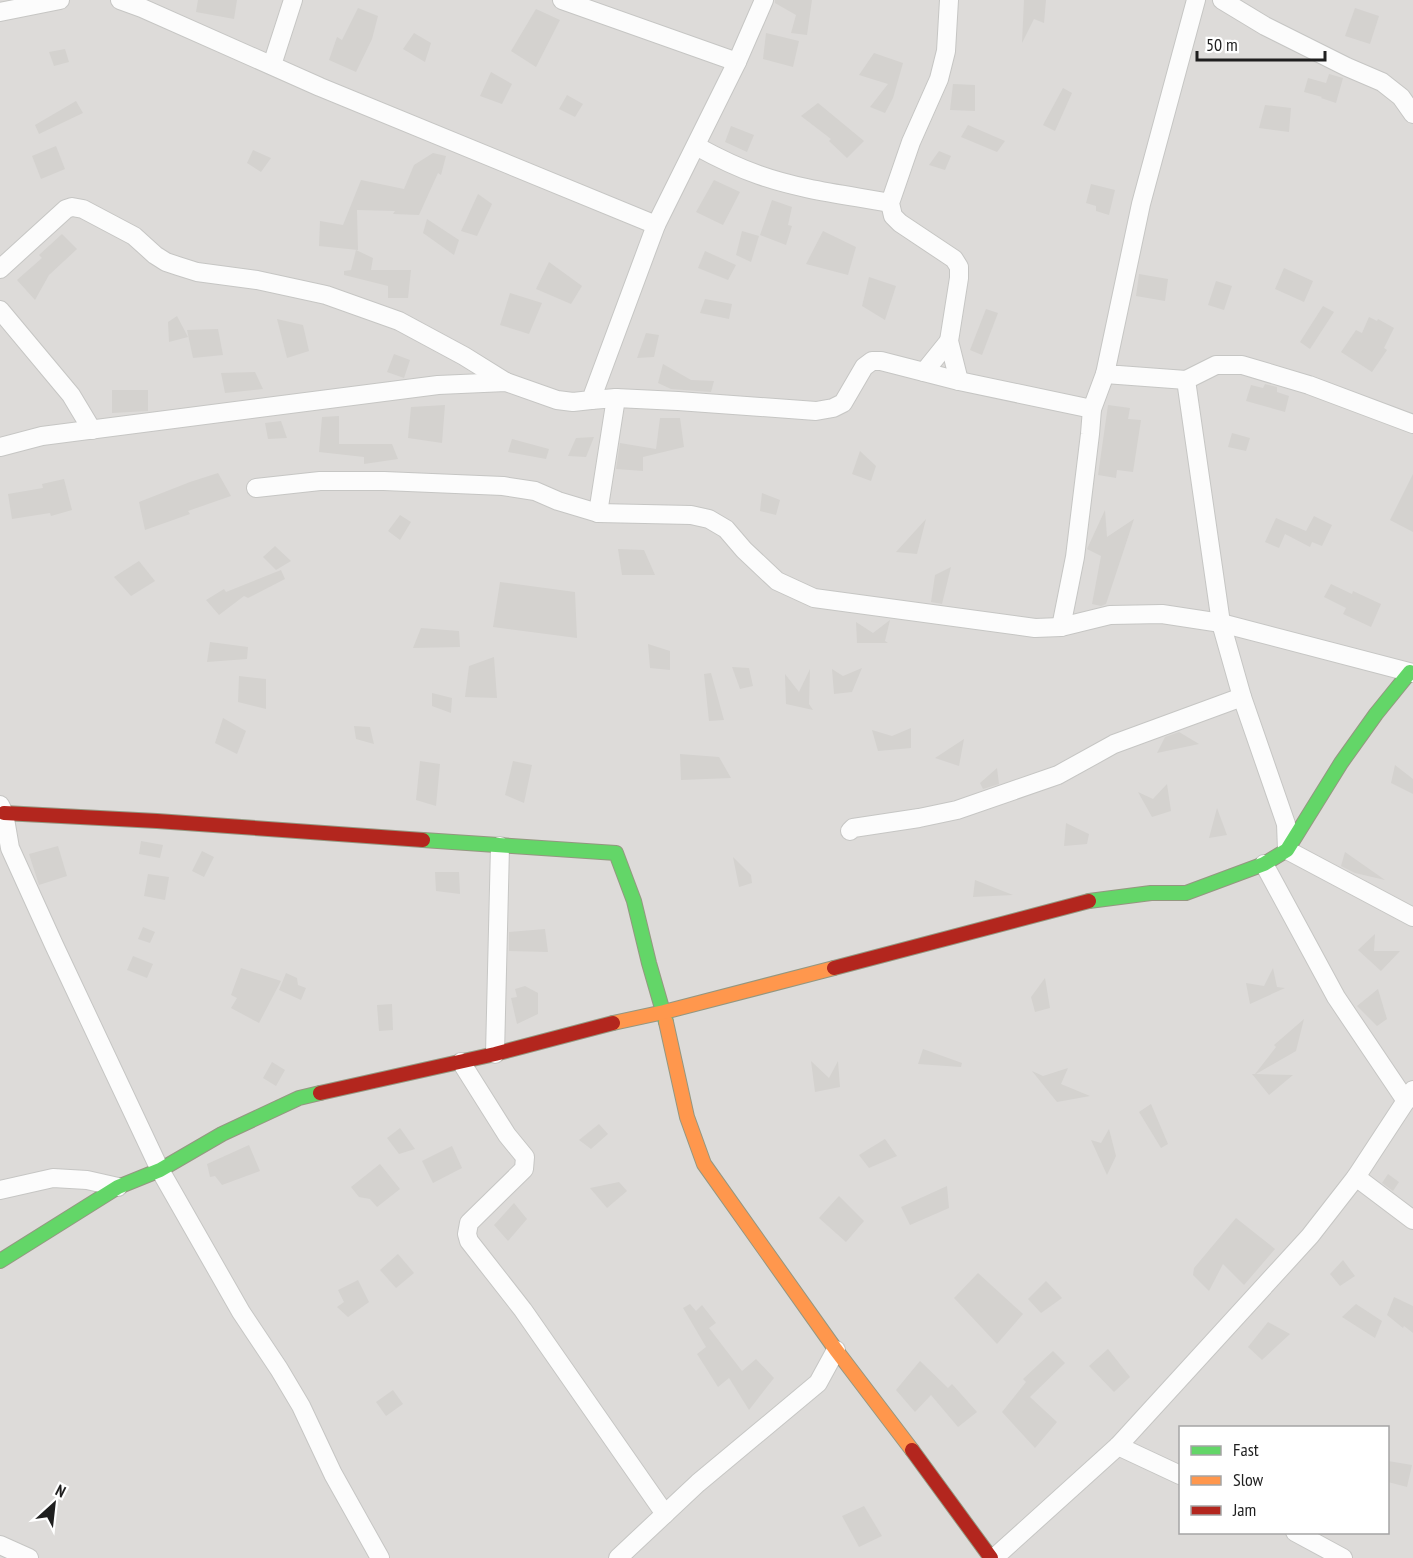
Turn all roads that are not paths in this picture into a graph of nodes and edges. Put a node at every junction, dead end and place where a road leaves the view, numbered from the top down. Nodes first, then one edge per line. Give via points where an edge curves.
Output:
1 (60, 0) edge
2 (120, 0) edge
3 (292, 0) edge
4 (562, 0) edge
5 (764, 0) edge
6 (949, 0) edge
7 (1196, 0) edge
8 (1222, 0) edge
9 (0, 12) edge
10 (737, 62) junction
11 (272, 65) junction
12 (1413, 114) edge
13 (696, 146) junction
14 (890, 203) junction
15 (657, 225) junction
16 (0, 269) edge
17 (0, 310) edge
18 (949, 341) junction
19 (924, 372) junction
20 (1105, 375) junction
21 (1186, 380) junction
22 (959, 381) junction
23 (506, 382) junction
24 (616, 398) junction
25 (591, 400) junction
26 (1092, 409) junction
27 (1413, 424) edge
28 (92, 430) junction
29 (0, 447) edge
30 (256, 488) dead end
31 (598, 513) junction
32 (1221, 623) junction
33 (1061, 627) junction
34 (1412, 673) edge
35 (1242, 697) junction
36 (2, 809) edge
37 (850, 831) dead end
38 (500, 846) junction
39 (1287, 850) junction
40 (5, 853) edge
41 (1264, 864) junction
42 (1413, 917) edge
43 (664, 1012) junction
44 (495, 1054) junction
45 (461, 1062) junction
46 (1409, 1096) edge
47 (160, 1170) junction
48 (1356, 1177) junction
49 (118, 1187) junction
50 (0, 1190) edge
51 (1413, 1220) edge
52 (0, 1261) edge
53 (836, 1350) junction
54 (853, 1373) junction
55 (818, 1383) junction
56 (1118, 1446) junction
57 (1179, 1475) edge
58 (665, 1514) junction
59 (1297, 1534) edge
60 (0, 1545) edge
61 (29, 1558) edge
62 (380, 1558) edge
63 (618, 1558) edge
64 (992, 1558) edge
65 (1343, 1558) edge

1 - 9 street
2 - 11 street
3 - 11 street
4 - 10 street
5 - 10 street
6 - 14 street via 946,51 939,79
7 - 20 street via 1141,204
8 - 12 street via 1265,26 1382,82 1401,97
10 - 13 street
11 - 15 street
13 - 14 street via 760,176
13 - 15 street
14 - 18 street via 893,216 900,223 954,259 958,267
15 - 25 street
16 - 23 street via 66,209 83,209 134,236 166,262 197,272 326,295 389,317
17 - 28 street via 71,396
18 - 19 street
18 - 22 street
19 - 22 street
19 - 24 street via 872,361 864,367 843,402 816,411
20 - 21 street
20 - 26 street
21 - 27 street via 1216,365 1242,365
21 - 32 street
22 - 26 street
23 - 25 street via 557,400
23 - 28 street via 438,385
24 - 25 street
24 - 31 street
26 - 33 street via 1075,557
28 - 29 street via 42,436
30 - 31 street via 320,481 503,486 535,491
31 - 33 street via 691,515 709,519 726,529 777,580 814,598 1035,628
32 - 33 street via 1162,614 1110,615
32 - 34 street
32 - 35 street
34 - 39 street via 1341,763
35 - 37 street via 1114,744 1058,775 957,810
35 - 39 street via 1286,824
36 - 38 street
36 - 40 street
38 - 43 street via 616,853 634,901
38 - 44 street
39 - 41 street
39 - 42 street
40 - 47 street via 54,945
41 - 43 street via 1186,893 1086,901
41 - 46 street via 1336,997
43 - 44 street
43 - 53 street via 687,1117 704,1164
44 - 45 street
45 - 47 street via 299,1098 222,1134
45 - 58 street via 526,1162 524,1169 469,1223 469,1241 523,1310
46 - 48 street
47 - 49 street
47 - 62 street via 241,1312 301,1406
48 - 51 street
48 - 56 street via 1310,1236
49 - 50 street via 53,1178
49 - 52 street
53 - 54 street
53 - 55 street
54 - 55 street
54 - 64 street
55 - 58 street
56 - 57 street
56 - 64 street
58 - 63 street
59 - 65 street
60 - 61 street

